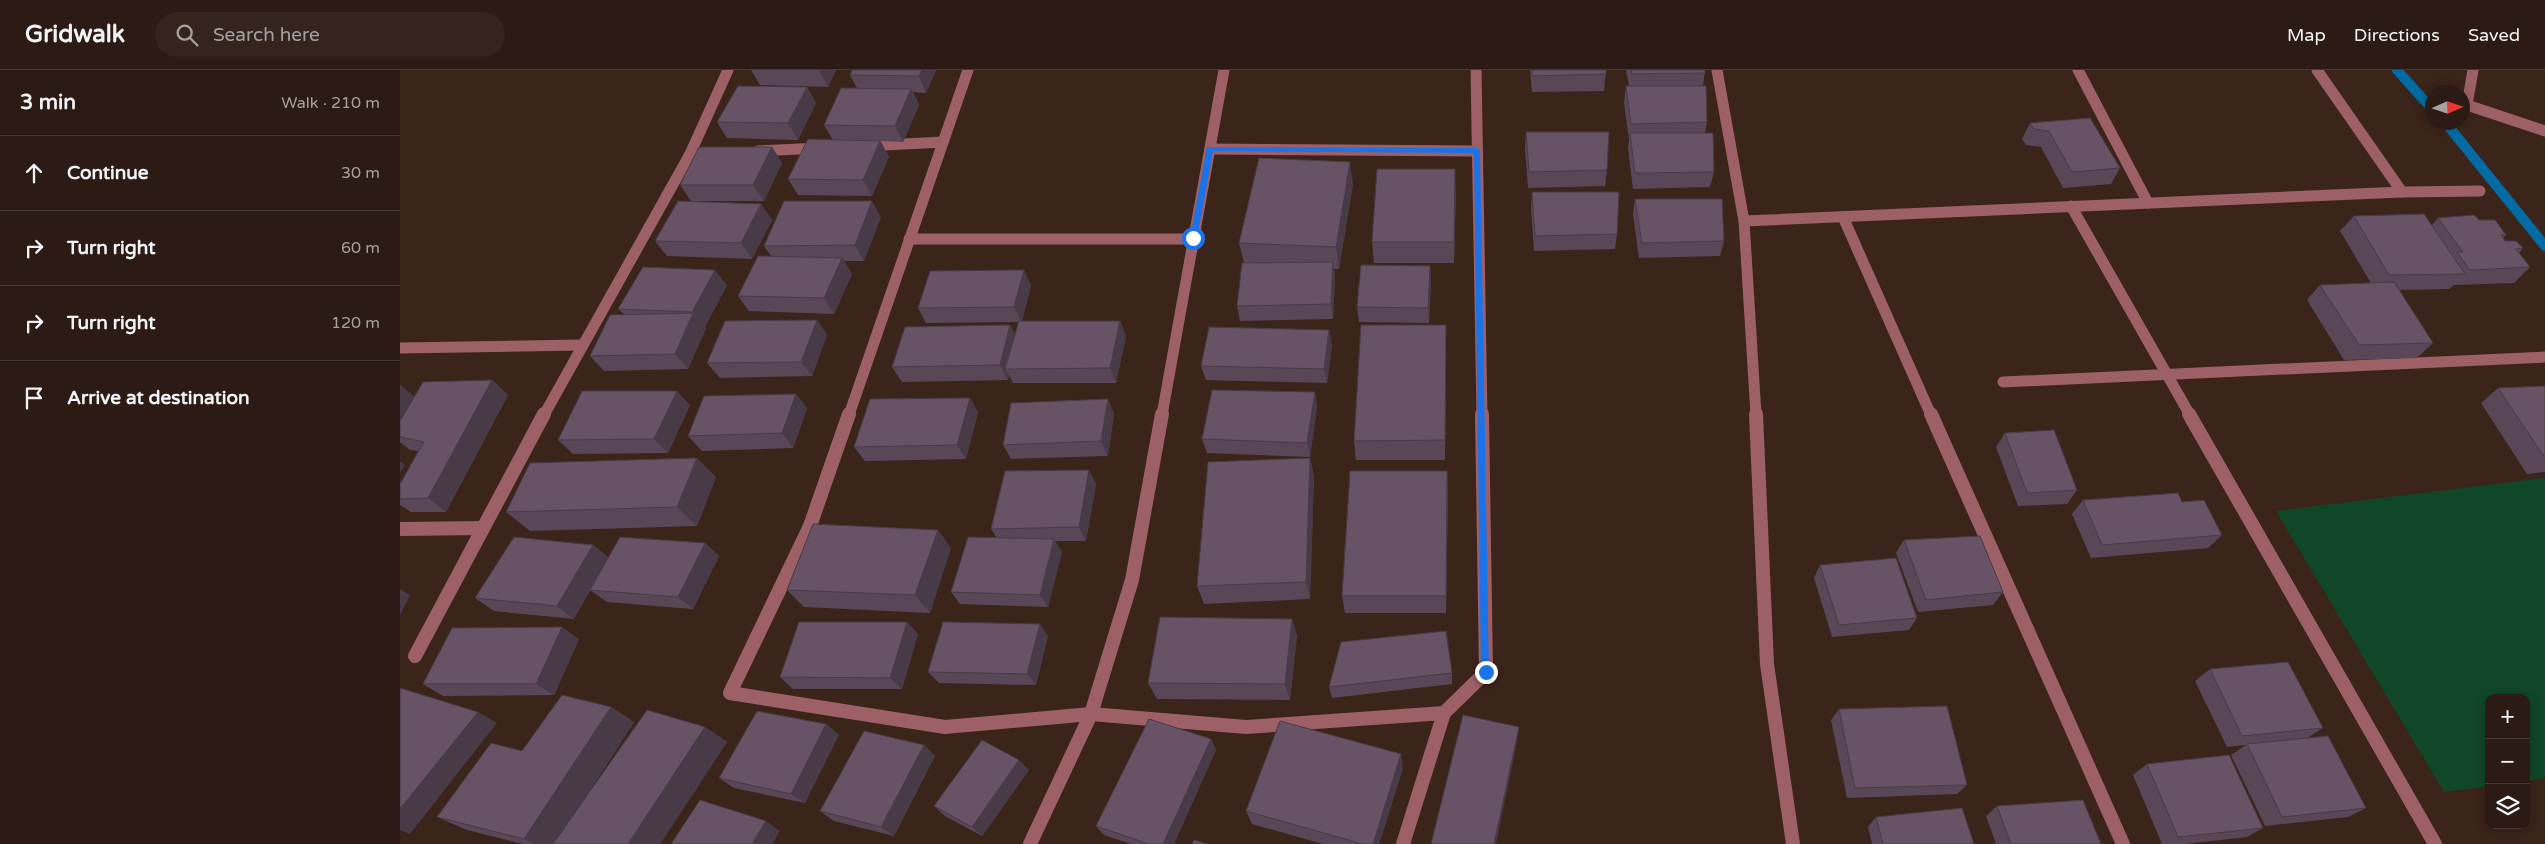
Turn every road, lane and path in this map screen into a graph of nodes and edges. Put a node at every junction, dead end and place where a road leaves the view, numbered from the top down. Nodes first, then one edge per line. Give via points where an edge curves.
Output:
1 (720, 70) edge
2 (728, 70) edge
3 (968, 70) edge
4 (1224, 70) edge
5 (1476, 70) edge
6 (1717, 70) edge
7 (2078, 70) edge
8 (2318, 70) edge
9 (2473, 70) edge
10 (2545, 131) edge
11 (943, 142) junction
12 (855, 146) edge
13 (836, 147) edge
14 (1210, 149) junction
15 (1477, 150) junction
16 (748, 151) edge
17 (2480, 191) dead end
18 (2402, 192) junction
19 (2148, 203) junction
20 (2071, 206) junction
21 (1843, 216) junction
22 (1744, 221) junction
23 (1193, 238) junction
24 (909, 239) junction
25 (581, 345) junction
26 (400, 348) edge
27 (2545, 357) edge
28 (2167, 375) junction
29 (2003, 382) dead end
30 (483, 528) junction
31 (400, 530) edge
32 (414, 656) dead end
33 (1444, 713) junction
34 (1090, 714) junction
35 (1030, 844) edge
36 (1402, 844) edge
37 (1793, 844) edge
38 (2123, 844) edge
39 (2435, 844) edge

1 - 2 street
2 - 25 street via 695,153
3 - 11 street
4 - 14 street
5 - 15 street
6 - 22 street
7 - 19 street
8 - 18 street
9 - 10 street via 2467,105
11 - 12 street
11 - 24 street
13 - 16 street
14 - 15 street
14 - 23 street
15 - 33 street via 1486,672
17 - 18 street
18 - 19 street
19 - 20 street
20 - 21 street
20 - 28 street
21 - 22 street
21 - 38 street
22 - 37 street via 1768,664
23 - 24 street
23 - 34 street via 1132,580
24 - 34 street via 810,526 730,693 945,727
25 - 26 street
25 - 30 street
27 - 28 street
28 - 29 street
28 - 39 street
30 - 31 street
30 - 32 street
33 - 34 street via 1246,727
33 - 36 street
34 - 35 street

